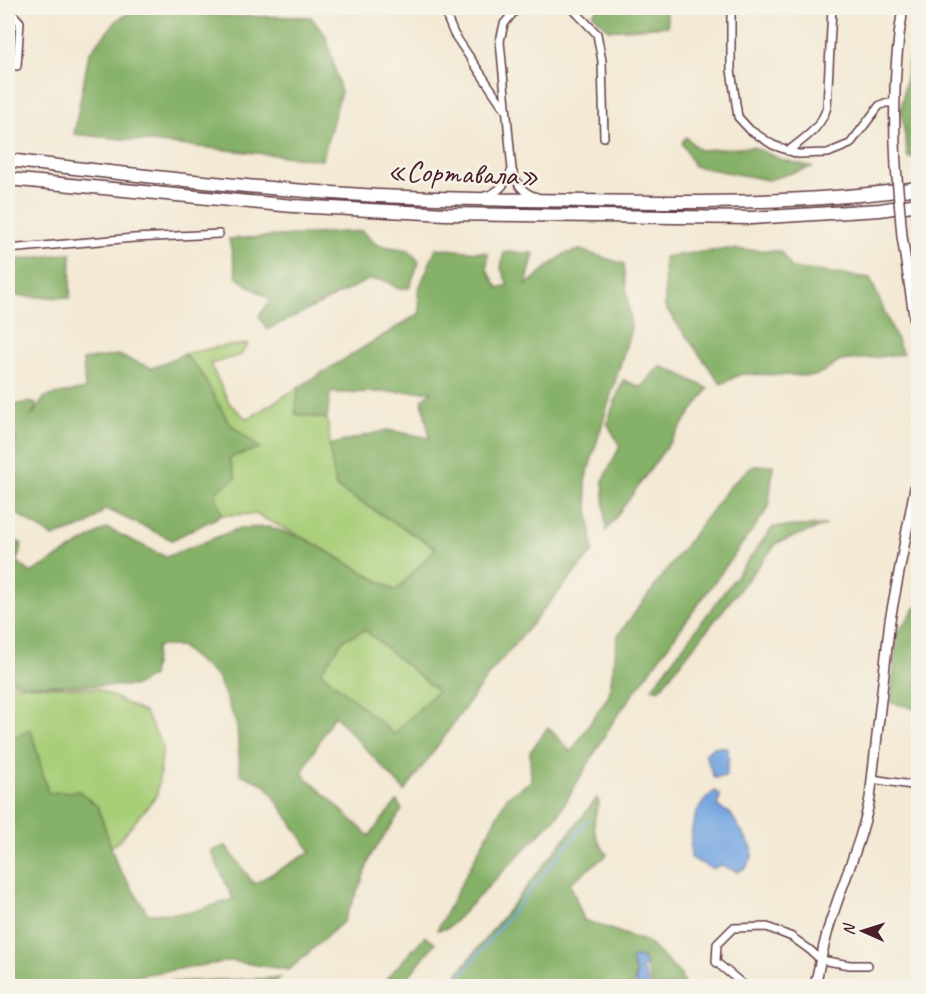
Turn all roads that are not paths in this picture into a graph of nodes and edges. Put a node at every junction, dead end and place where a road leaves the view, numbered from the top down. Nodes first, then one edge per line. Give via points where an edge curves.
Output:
1 (447, 8) edge
2 (517, 8) edge
3 (572, 8) edge
4 (731, 8) edge
5 (832, 8) edge
6 (903, 8) edge
7 (8, 9) edge
8 (8, 65) edge
9 (894, 103) junction
10 (507, 113) junction
11 (604, 137) dead end
12 (788, 151) junction
13 (8, 160) edge
14 (512, 170) junction
15 (9, 180) edge
16 (918, 188) edge
17 (465, 199) junction
18 (555, 201) junction
19 (918, 204) edge
20 (219, 234) dead end
21 (8, 249) edge
22 (918, 342) edge
23 (918, 472) edge
24 (873, 779) junction
25 (918, 786) edge
26 (821, 960) junction
27 (868, 965) dead end
28 (745, 987) edge
29 (815, 987) edge

1 - 10 street via 454,34
2 - 10 street via 504,24 500,41
3 - 11 street via 597,34 602,61
4 - 12 street via 731,70 738,117 750,130
5 - 12 street via 826,113 815,130
6 - 9 street
7 - 8 street via 20,22 18,66
9 - 12 street via 879,106 849,144 828,153
9 - 22 street, bridge via 902,236
10 - 14 street
13 - 17 highway, «Сортавала» via 189,181
14 - 17 street via 496,192
14 - 18 street via 523,191
15 - 19 highway, «Сортавала» via 293,206 446,214 752,218
16 - 18 highway, «Сортавала» via 753,202
17 - 18 highway, «Сортавала»
20 - 21 street
23 - 24 street via 890,620
24 - 25 street
24 - 26 street via 865,823
26 - 27 street
26 - 28 street via 792,937 767,927 733,928 717,944 716,962
26 - 29 street

